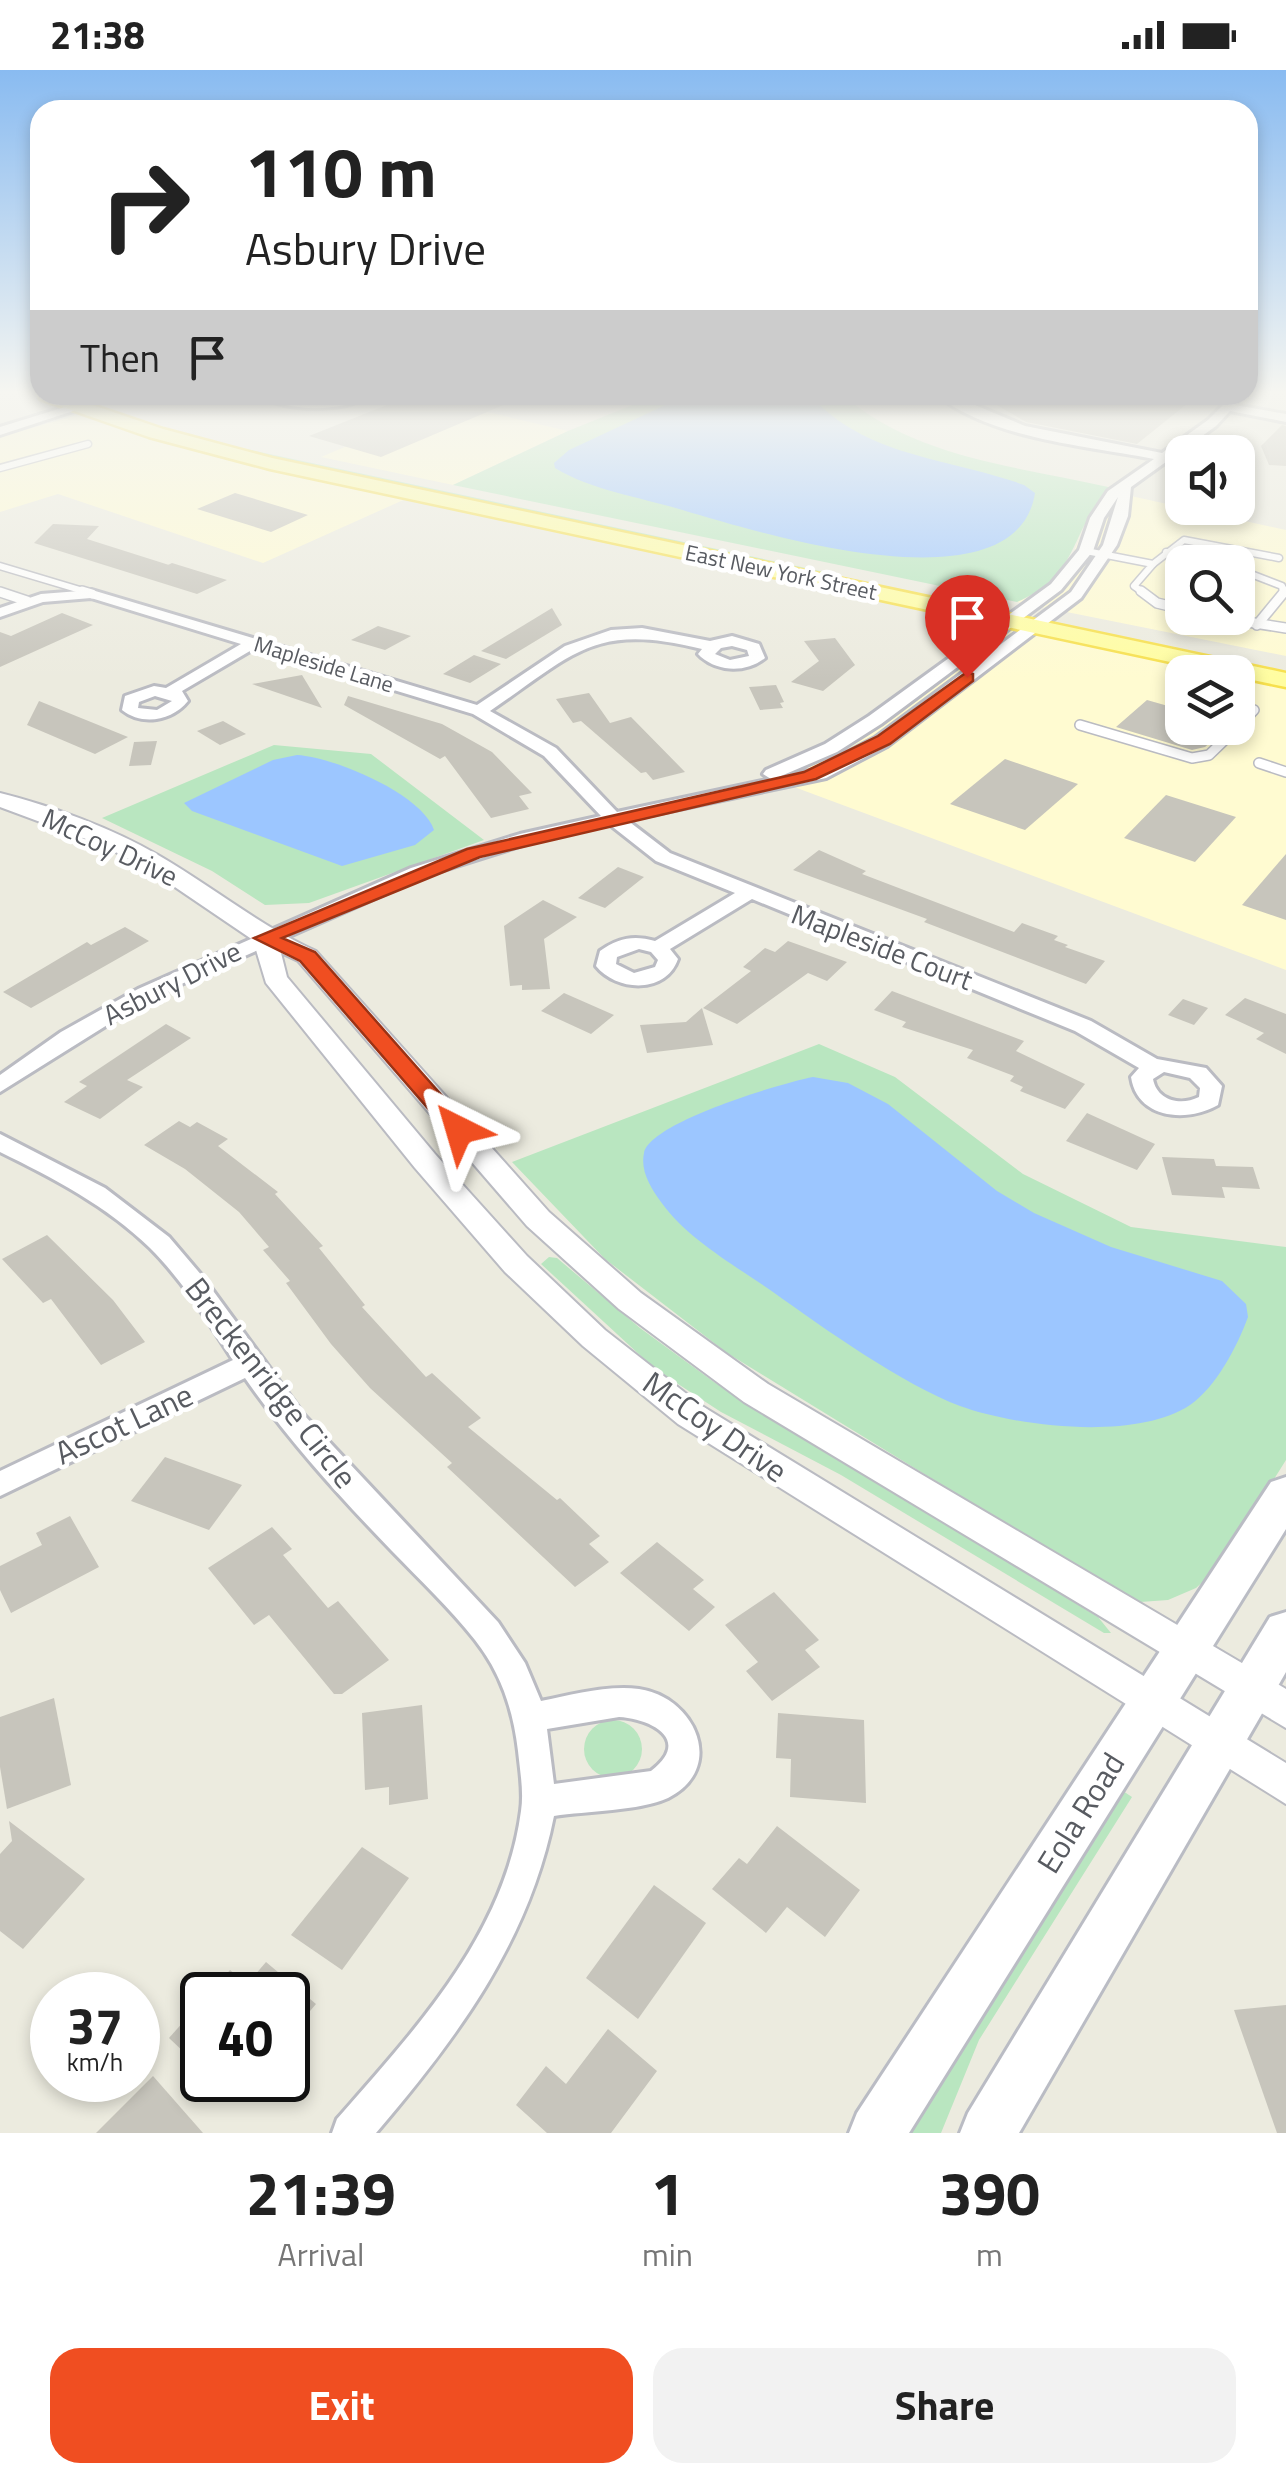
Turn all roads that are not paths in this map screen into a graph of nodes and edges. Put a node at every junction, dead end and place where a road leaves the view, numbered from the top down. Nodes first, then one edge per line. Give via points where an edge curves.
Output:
1 (384, 486) edge
2 (1126, 487) joint
3 (1173, 545) edge
4 (1218, 545) edge
5 (1086, 552) junction
6 (1165, 553) edge
7 (1255, 553) edge
8 (1105, 554) junction
9 (1279, 558) dead end
10 (1153, 564) junction
11 (0, 566) edge
12 (1255, 576) edge
13 (0, 592) edge
14 (92, 594) junction
15 (28, 601) junction
16 (1165, 605) edge
17 (0, 613) edge
18 (1030, 618) junction
19 (1257, 624) joint
20 (1286, 628) edge
21 (253, 643) junction
22 (710, 646) dead end
23 (1286, 662) edge
24 (1286, 680) edge
25 (170, 692) dead end
26 (479, 711) junction
27 (1080, 724) dead end
28 (1218, 745) edge
29 (1259, 763) dead end
30 (1286, 772) edge
31 (757, 785) junction
32 (0, 800) edge
33 (614, 820) junction
34 (747, 894) junction
35 (264, 938) junction
36 (658, 948) dead end
37 (1154, 1067) dead end
38 (0, 1086) edge
39 (0, 1142) edge
40 (249, 1364) junction
41 (0, 1484) edge
42 (1286, 1494) edge
43 (1286, 1631) edge
44 (1184, 1651) junction
45 (1268, 1700) edge
46 (1151, 1702) junction
47 (531, 1718) junction
48 (1220, 1744) junction
49 (1286, 1785) edge
50 (538, 1802) junction
51 (351, 2133) edge
52 (877, 2133) edge
53 (988, 2133) edge

1 - 18 main road, East New York Street
2 - 5 street, Asbury Drive via 1105,504
2 - 8 street, Asbury Drive
3 - 4 lane
5 - 8 lane
5 - 18 street, Asbury Drive
6 - 10 lane
7 - 9 lane
8 - 10 lane
8 - 18 street, Asbury Drive via 1095,574
10 - 16 lane via 1134,586
11 - 14 lane, Mapleside Lane
12 - 19 lane via 1285,591
13 - 15 lane
14 - 15 street
14 - 21 street, Mapleside Lane
15 - 17 street
18 - 23 main road, East New York Street
18 - 24 main road, East New York Street
18 - 31 street, Asbury Drive via 831,748
18 - 31 street, Asbury Drive via 873,746 810,776
19 - 20 lane
21 - 25 street
21 - 26 street, Mapleside Lane
22 - 26 street via 646,633 605,635 577,646
26 - 33 street, Mapleside Lane via 550,752
27 - 28 lane via 1192,758
29 - 30 lane
31 - 33 street, Asbury Drive
32 - 35 street, McCoy Drive via 149,859
33 - 34 street, Mapleside Court via 663,858
33 - 35 street, Asbury Drive via 452,860
34 - 36 street
34 - 37 street, Mapleside Court via 1083,1026
35 - 38 street, Asbury Drive via 145,992
35 - 44 street, McCoy Drive via 308,956 538,1219 630,1302 756,1393
35 - 46 street, McCoy Drive via 275,978 413,1146 516,1264 594,1338 690,1415
39 - 40 street, Breckenridge Circle via 101,1195 154,1238
40 - 41 street, Ascot Lane
40 - 47 street, Breckenridge Circle via 370,1509 470,1611 521,1686
42 - 44 main road, Eola Road
43 - 45 main road
44 - 45 street, McCoy Drive
44 - 46 main road, Eola Road
45 - 48 main road
46 - 48 street, McCoy Drive
46 - 52 main road, Eola Road
47 - 50 street, Breckenridge Circle
47 - 50 street via 630,1701 664,1712 683,1740 682,1762 658,1786
48 - 49 street, McCoy Drive
48 - 53 main road
50 - 51 street, Breckenridge Circle via 528,1863 474,1978 432,2040

